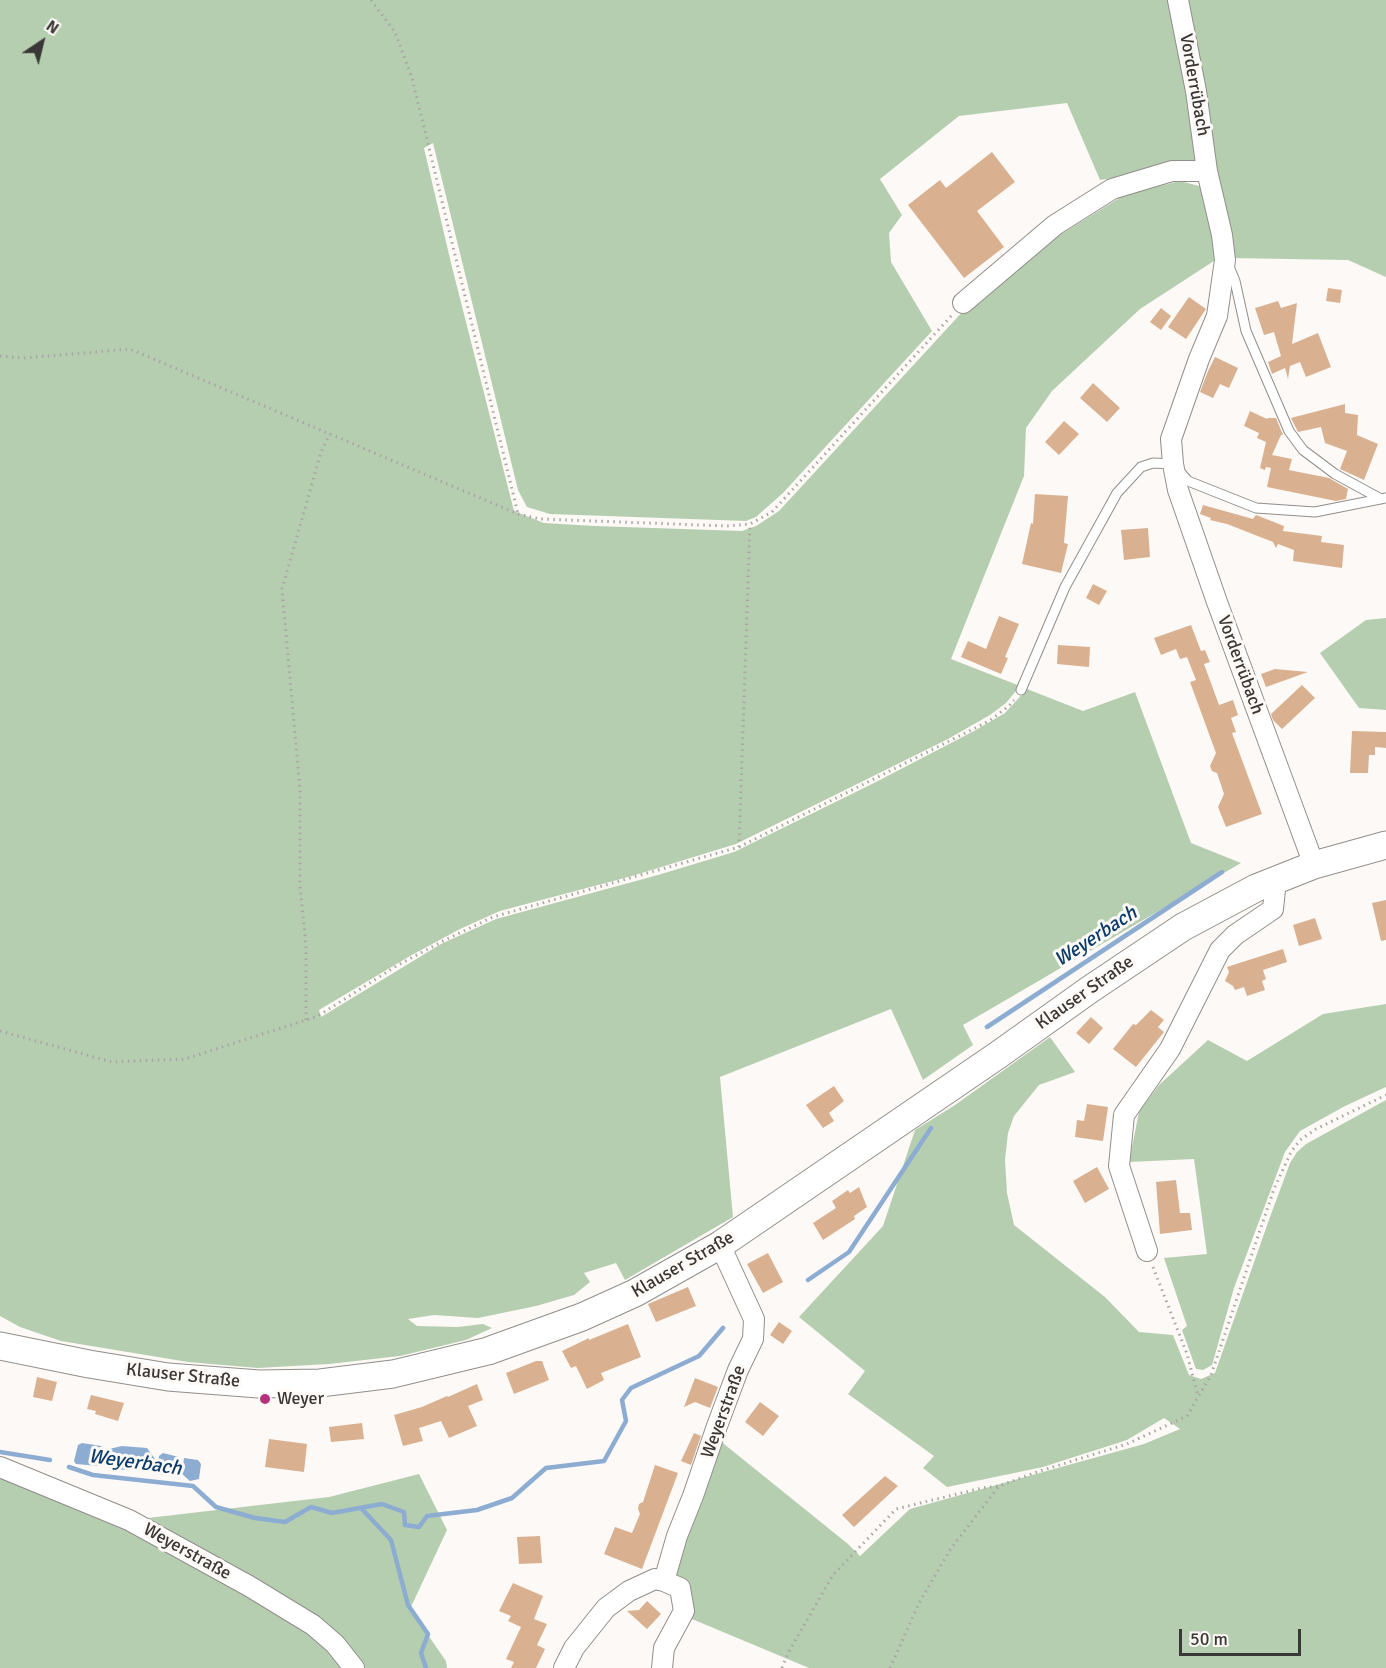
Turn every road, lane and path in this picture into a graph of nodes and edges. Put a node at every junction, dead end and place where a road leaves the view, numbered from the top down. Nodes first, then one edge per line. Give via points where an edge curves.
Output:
1 (371, 0) edge
2 (1178, 0) edge
3 (1207, 171) junction
4 (1226, 260) junction
5 (963, 303) joint
6 (0, 356) edge
7 (330, 434) junction
8 (1173, 464) junction
9 (1384, 498) edge
10 (518, 514) junction
11 (750, 524) junction
12 (1021, 690) joint
13 (1386, 845) edge
14 (739, 847) junction
15 (1314, 865) junction
16 (1276, 880) junction
17 (306, 1020) junction
18 (0, 1030) edge
19 (1386, 1095) edge
20 (720, 1245) junction
21 (1147, 1251) joint
22 (0, 1346) edge
23 (1198, 1396) junction
24 (0, 1467) edge
25 (999, 1485) junction
26 (664, 1581) junction
27 (354, 1668) edge
28 (564, 1668) edge
29 (662, 1668) edge
30 (782, 1668) edge
31 (890, 1668) edge

1 - 10 path via 395,32 412,78
2 - 3 street, Vorderrübach
3 - 4 street, Vorderrübach
3 - 5 street via 1172,171 1112,189 1055,225
4 - 8 street, Vorderrübach via 1217,316 1171,439
4 - 9 lane, Vorderrübach via 1246,331 1289,430 1303,450 1335,474
5 - 11 path via 772,512
6 - 7 path via 23,358 130,349
7 - 10 path
7 - 17 path via 321,452 282,589 300,790
8 - 9 lane, Vorderrübach via 1188,481 1256,508 1315,512
8 - 12 lane via 1141,467 1117,493 1065,587
8 - 15 street, Vorderrübach via 1178,490 1217,602
10 - 11 path via 540,519
11 - 14 path
12 - 14 path via 1009,706 989,721
13 - 15 main road, Klauser Straße
14 - 17 path via 493,917 398,965
15 - 16 main road, Klauser Straße
16 - 20 main road, Klauser Straße via 1183,927
16 - 21 street via 1273,909 1220,950 1170,1048 1124,1115 1119,1166
17 - 18 path via 185,1059 112,1062
19 - 23 path via 1316,1129 1291,1152 1274,1189 1211,1375
20 - 22 main road, Klauser Straße via 635,1293 582,1317 488,1351 393,1374 320,1383 259,1384 168,1377
20 - 26 street, Weyerstraße via 754,1319 753,1339 717,1426
21 - 23 path via 1187,1354
23 - 25 path via 1187,1416 1127,1444
24 - 27 street, Weyerstraße via 129,1520 222,1571 313,1625
25 - 30 path via 896,1509 833,1575
25 - 31 path via 950,1550 919,1603
26 - 28 street via 655,1579 606,1608 574,1648
26 - 29 street via 680,1588 684,1611 664,1648

